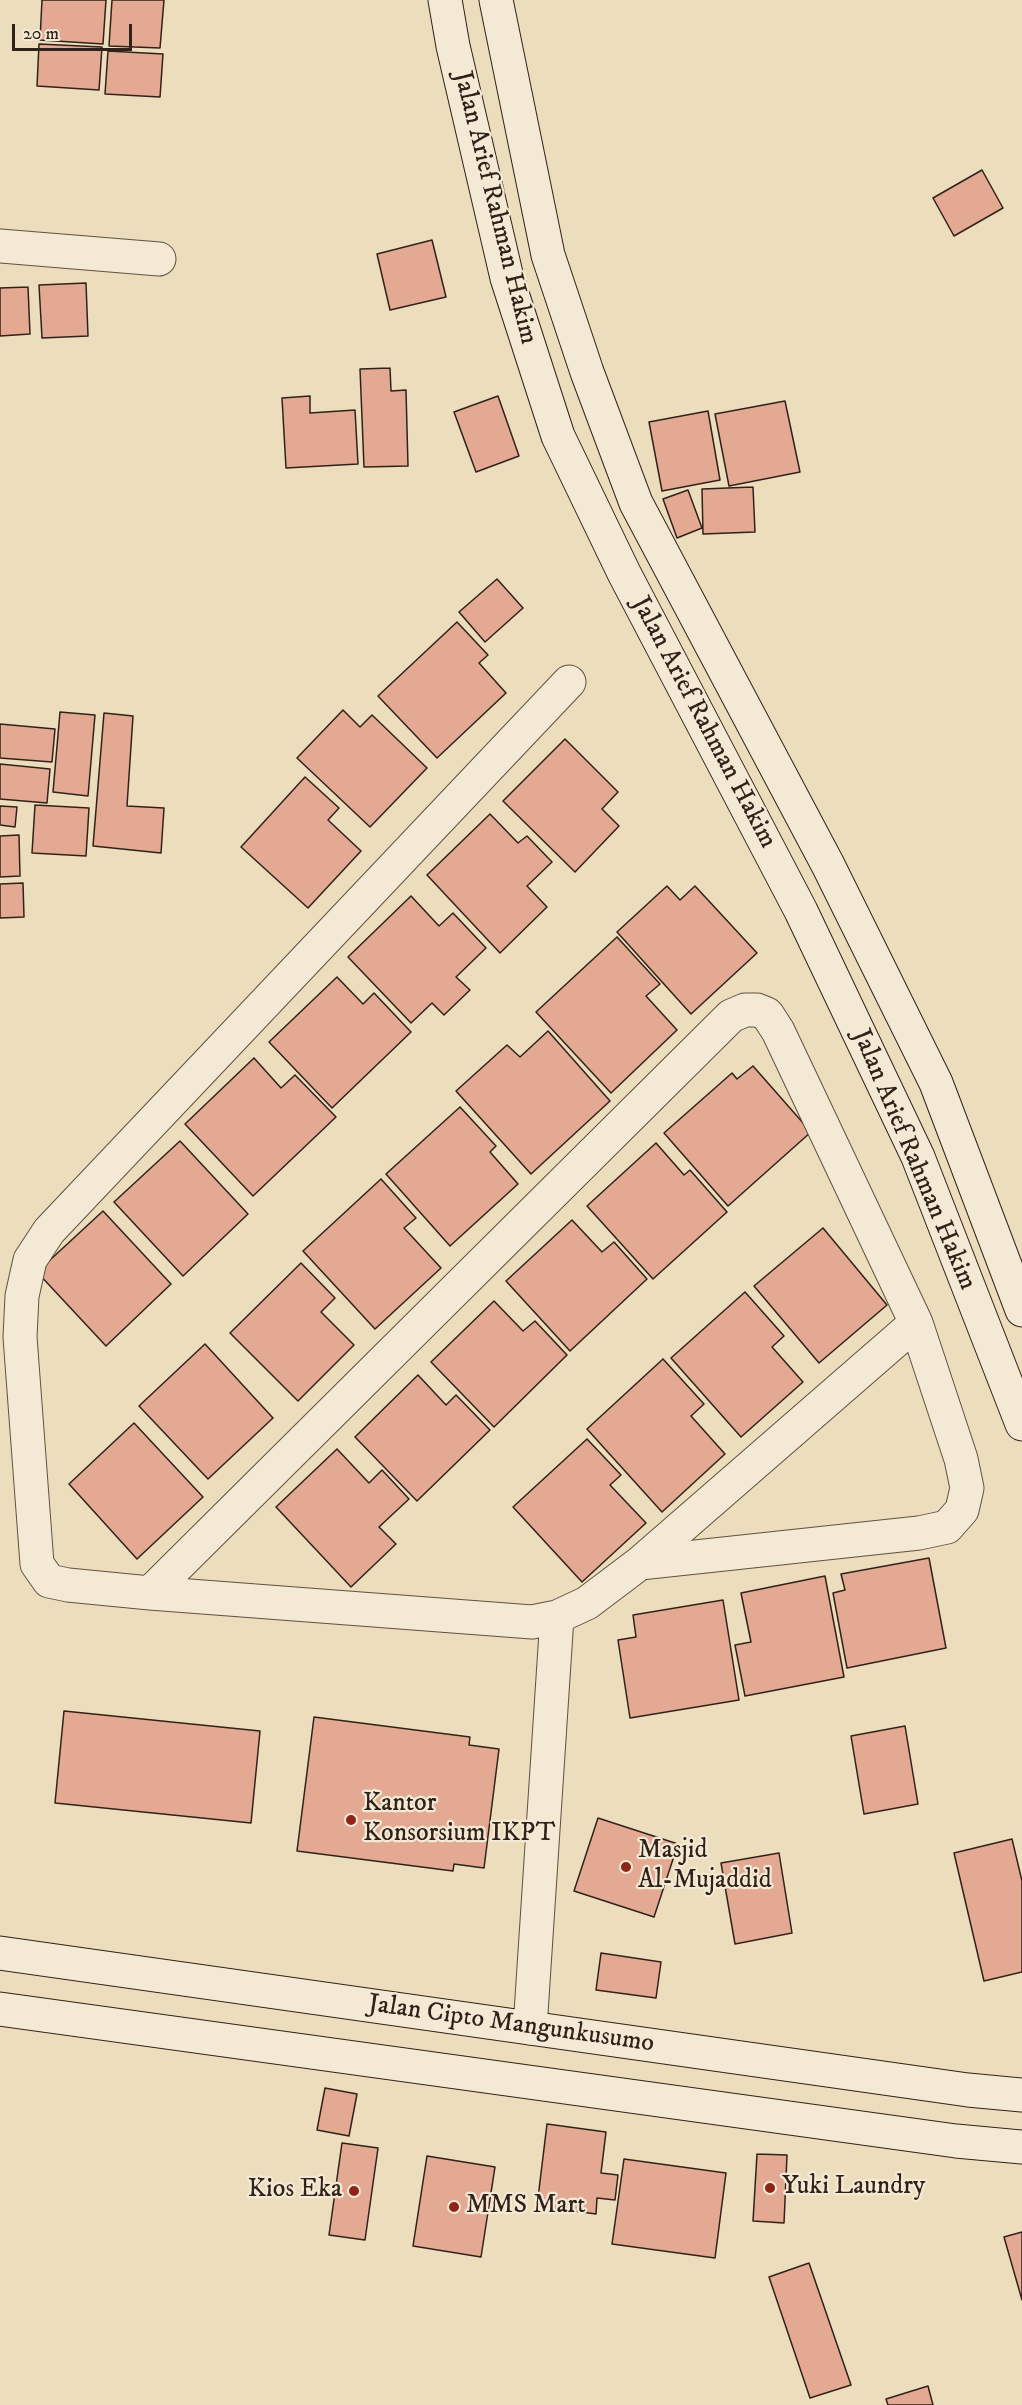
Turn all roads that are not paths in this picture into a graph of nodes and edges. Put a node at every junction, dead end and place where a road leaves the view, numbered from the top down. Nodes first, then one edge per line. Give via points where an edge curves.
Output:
1 (445, 0) edge
2 (496, 0) edge
3 (0, 246) edge
4 (159, 259) dead end
5 (569, 682) dead end
6 (1022, 1310) edge
7 (916, 1323) junction
8 (1022, 1424) edge
9 (640, 1563) junction
10 (150, 1593) junction
11 (557, 1617) junction
12 (0, 1953) edge
13 (0, 2009) edge
14 (531, 2028) junction
15 (1022, 2095) edge
16 (1022, 2147) edge

1 - 8 street, Jalan Arief Rahman Hakim via 507,278 558,436 624,573 801,911 918,1157
2 - 6 street, Jalan Arief Rahman Hakim via 548,255 636,503 828,865 936,1083
3 - 4 street
5 - 10 street via 57,1222 30,1260 22,1296 20,1337 37,1564 49,1581
7 - 9 street
7 - 9 street via 961,1459 966,1488 962,1510 947,1527
7 - 10 street via 778,1030 767,1014 745,1010 731,1016
9 - 11 street via 587,1603
10 - 11 street via 532,1622
11 - 14 street
12 - 14 street, Jalan Cipto Mangunkusumo
13 - 16 street, Jalan Cipto Mangunkusumo
14 - 15 street, Jalan Cipto Mangunkusumo

